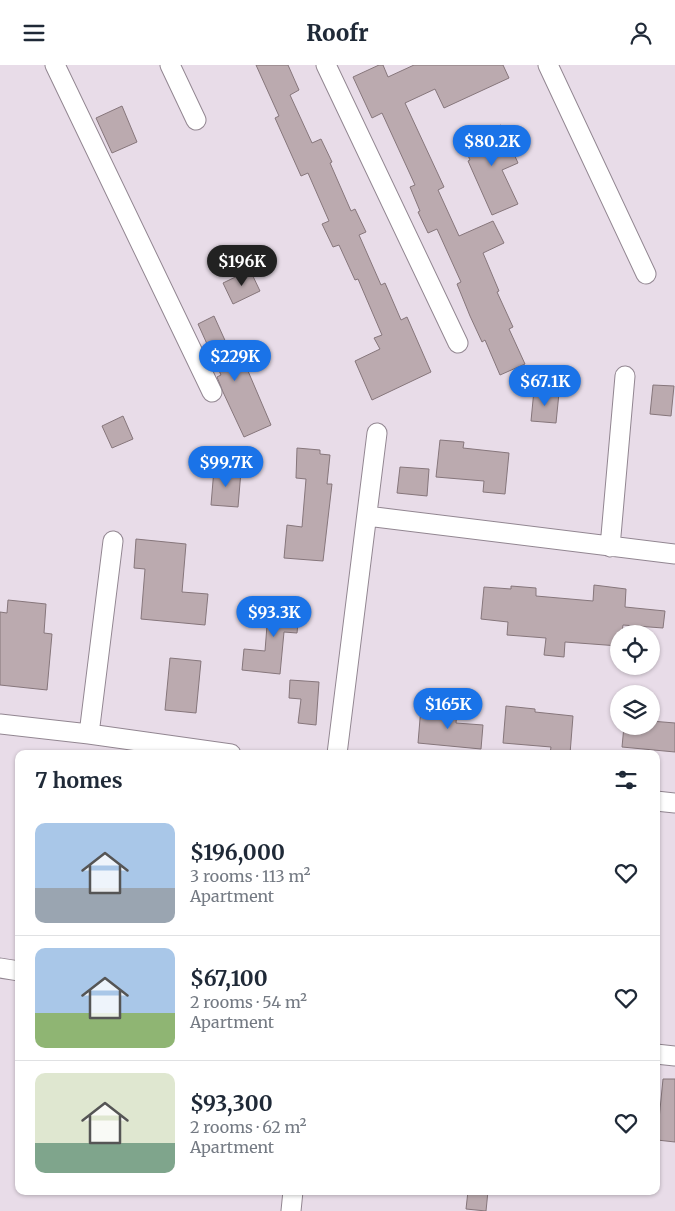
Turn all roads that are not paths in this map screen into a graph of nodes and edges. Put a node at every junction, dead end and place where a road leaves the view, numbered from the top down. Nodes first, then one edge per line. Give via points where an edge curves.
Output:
1 (54, 65) edge
2 (170, 65) edge
3 (326, 65) edge
4 (548, 65) edge
5 (196, 120) dead end
6 (646, 274) dead end
7 (458, 343) dead end
8 (625, 377) dead end
9 (212, 392) dead end
10 (377, 433) dead end
11 (367, 516) junction
12 (113, 541) dead end
13 (610, 547) junction
14 (675, 554) edge
15 (0, 724) edge
16 (89, 734) junction
17 (203, 750) edge
18 (338, 750) edge
19 (660, 801) edge
20 (675, 803) edge
21 (0, 969) edge
22 (15, 971) edge
23 (660, 1054) edge
24 (675, 1056) edge
25 (293, 1195) edge
26 (291, 1211) edge

1 - 9 street
2 - 5 street
3 - 7 street
4 - 6 street
8 - 13 street
10 - 11 street
11 - 13 street
11 - 18 street
12 - 16 street
13 - 14 street
15 - 16 street
16 - 17 street
19 - 20 street
21 - 22 street
23 - 24 street
25 - 26 street

